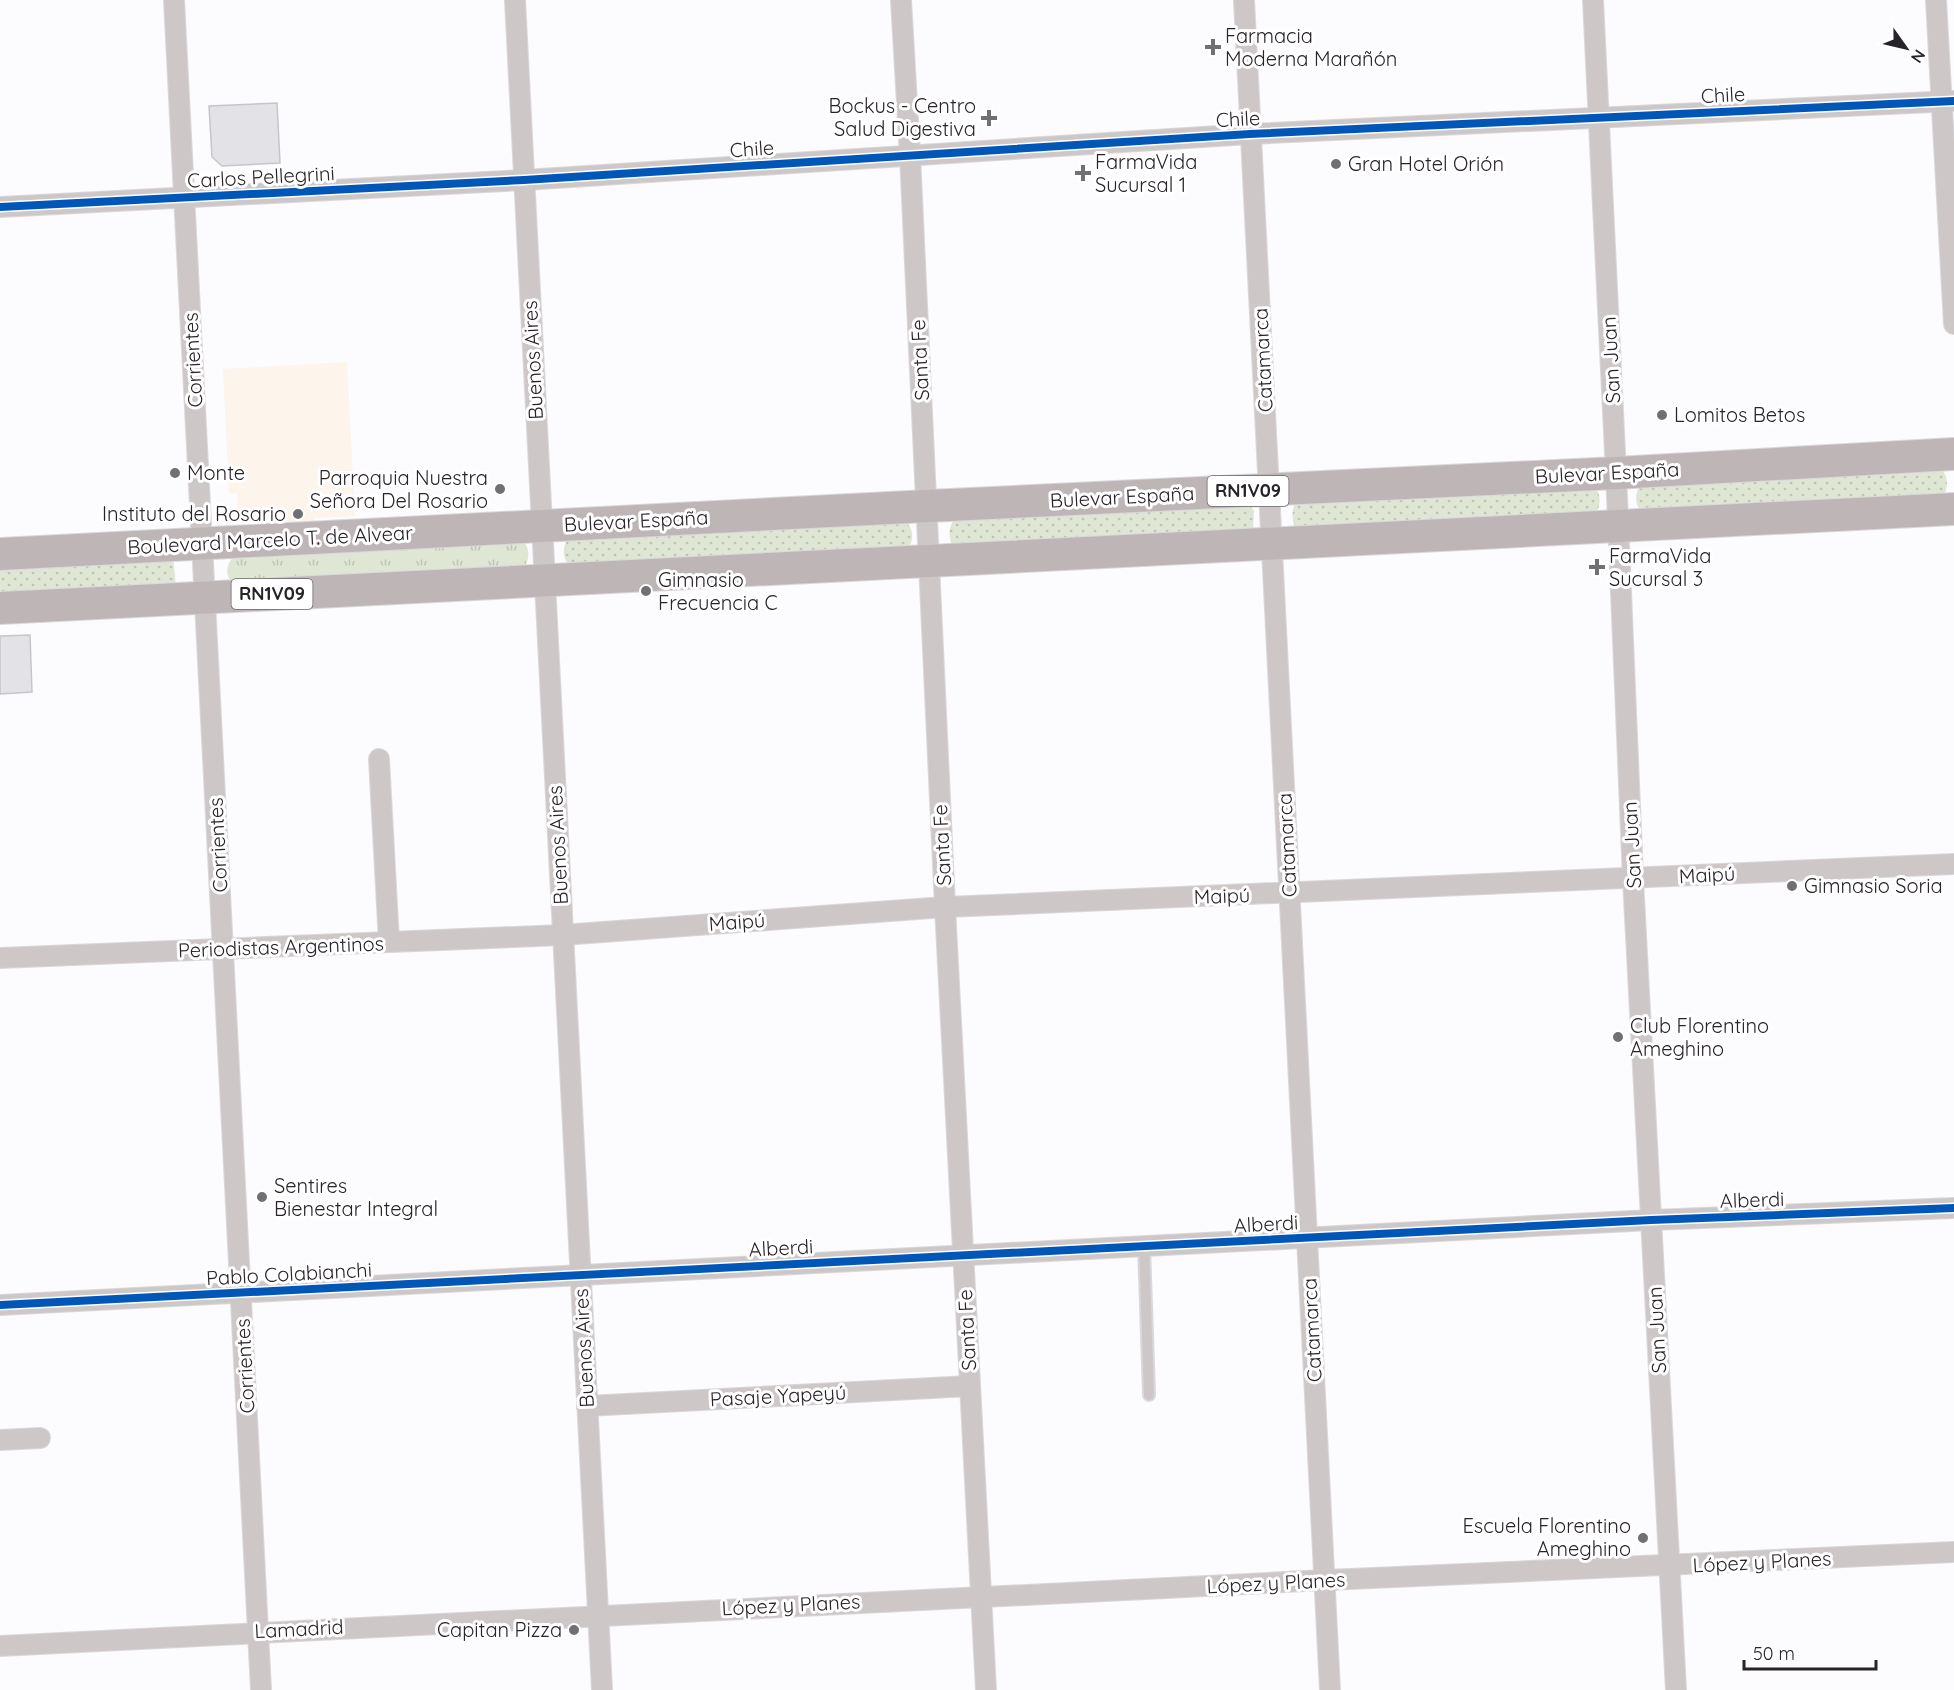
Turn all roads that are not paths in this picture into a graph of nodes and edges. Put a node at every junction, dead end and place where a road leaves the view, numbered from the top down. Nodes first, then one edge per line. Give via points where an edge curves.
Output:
1 (174, 0) edge
2 (515, 0) edge
3 (901, 0) edge
4 (1244, 0) edge
5 (1593, 0) edge
6 (1936, 0) edge
7 (1947, 101) edge
8 (1599, 118) junction
9 (1250, 134) junction
10 (910, 155) junction
11 (524, 180) junction
12 (184, 198) junction
13 (0, 207) edge
14 (1954, 324) edge
15 (1954, 454) edge
16 (1616, 473) junction
17 (1270, 490) junction
18 (928, 506) junction
19 (1954, 509) edge
20 (541, 526) junction
21 (1618, 526) junction
22 (1273, 543) junction
23 (203, 544) junction
24 (0, 554) edge
25 (929, 562) junction
26 (544, 581) junction
27 (205, 597) junction
28 (0, 608) edge
29 (379, 759) dead end
30 (1954, 864) edge
31 (1633, 879) junction
32 (1289, 893) junction
33 (945, 907) junction
34 (562, 935) junction
35 (389, 942) junction
36 (223, 949) junction
37 (0, 958) edge
38 (1954, 1208) edge
39 (1651, 1220) junction
40 (1307, 1238) junction
41 (1144, 1246) junction
42 (963, 1256) junction
43 (580, 1274) junction
44 (241, 1293) junction
45 (0, 1305) edge
46 (970, 1386) junction
47 (1149, 1395) dead end
48 (587, 1406) junction
49 (40, 1438) dead end
50 (0, 1440) edge
51 (1954, 1552) edge
52 (1669, 1567) junction
53 (1324, 1580) junction
54 (981, 1596) junction
55 (598, 1613) junction
56 (258, 1631) junction
57 (0, 1646) edge
58 (261, 1690) edge
59 (602, 1690) edge
60 (986, 1690) edge
61 (1330, 1690) edge
62 (1676, 1690) edge

1 - 12 street, Corrientes
2 - 11 street, Buenos Aires
3 - 10 street, Santa Fe
4 - 9 street, Catamarca
5 - 8 street, San Juan
6 - 7 street
7 - 8 street, Chile
7 - 14 street
8 - 9 street, Chile
8 - 16 street, San Juan
9 - 10 street, Chile
9 - 17 street, Catamarca
10 - 11 street, Chile
10 - 18 street, Santa Fe
11 - 12 street, Carlos Pellegrini
11 - 20 street, Buenos Aires
12 - 13 street, Carlos Pellegrini
12 - 23 street, Corrientes
15 - 16 main road, Bulevar España / RN1V09
16 - 17 main road, Bulevar España / RN1V09
16 - 21 street, San Juan
17 - 18 main road, Bulevar España / RN1V09
17 - 22 street, Catamarca
18 - 20 main road, Bulevar España / RN1V09
18 - 25 street, Santa Fe
19 - 21 main road, RN1V09
20 - 23 main road, Boulevard Marcelo T. de Alvear / RN1V09
20 - 26 street, Buenos Aires
21 - 22 main road, RN1V09
21 - 31 street, San Juan
22 - 25 main road, RN1V09
22 - 32 street, Catamarca
23 - 24 main road, Boulevard Marcelo T. de Alvear / RN1V09
23 - 27 street, Corrientes
25 - 26 main road, RN1V09
25 - 33 street, Santa Fe
26 - 27 main road, RN1V09
26 - 34 street, Buenos Aires
27 - 28 main road, RN1V09
27 - 36 street, Corrientes
29 - 35 street
30 - 31 street, Maipú
31 - 32 street, Maipú
31 - 39 street, San Juan
32 - 33 street, Maipú
32 - 40 street, Catamarca
33 - 34 street, Maipú
33 - 42 street, Santa Fe
34 - 35 street, Periodistas Argentinos
34 - 43 street, Buenos Aires
35 - 36 street, Periodistas Argentinos
36 - 37 street, Periodistas Argentinos
36 - 44 street, Corrientes
38 - 39 street, Alberdi
39 - 40 street, Alberdi
39 - 52 street, San Juan
40 - 41 street, Alberdi
40 - 53 street, Catamarca
41 - 42 street, Alberdi
41 - 47 lane
42 - 43 street, Alberdi
42 - 46 street, Santa Fe
43 - 44 street, Pablo Colabianchi
43 - 48 street, Buenos Aires
44 - 45 street, Pablo Colabianchi
44 - 56 street, Corrientes
46 - 48 street, Pasaje Yapeyú
46 - 54 street, Santa Fe
48 - 55 street, Buenos Aires
49 - 50 street
51 - 52 street, López y Planes
52 - 53 street, López y Planes
52 - 62 street, San Juan
53 - 54 street, López y Planes
53 - 61 street, Catamarca
54 - 55 street, López y Planes
54 - 60 street, Santa Fe
55 - 56 street, Lamadrid
55 - 59 street, Buenos Aires
56 - 57 street, Lamadrid
56 - 58 street, Corrientes

